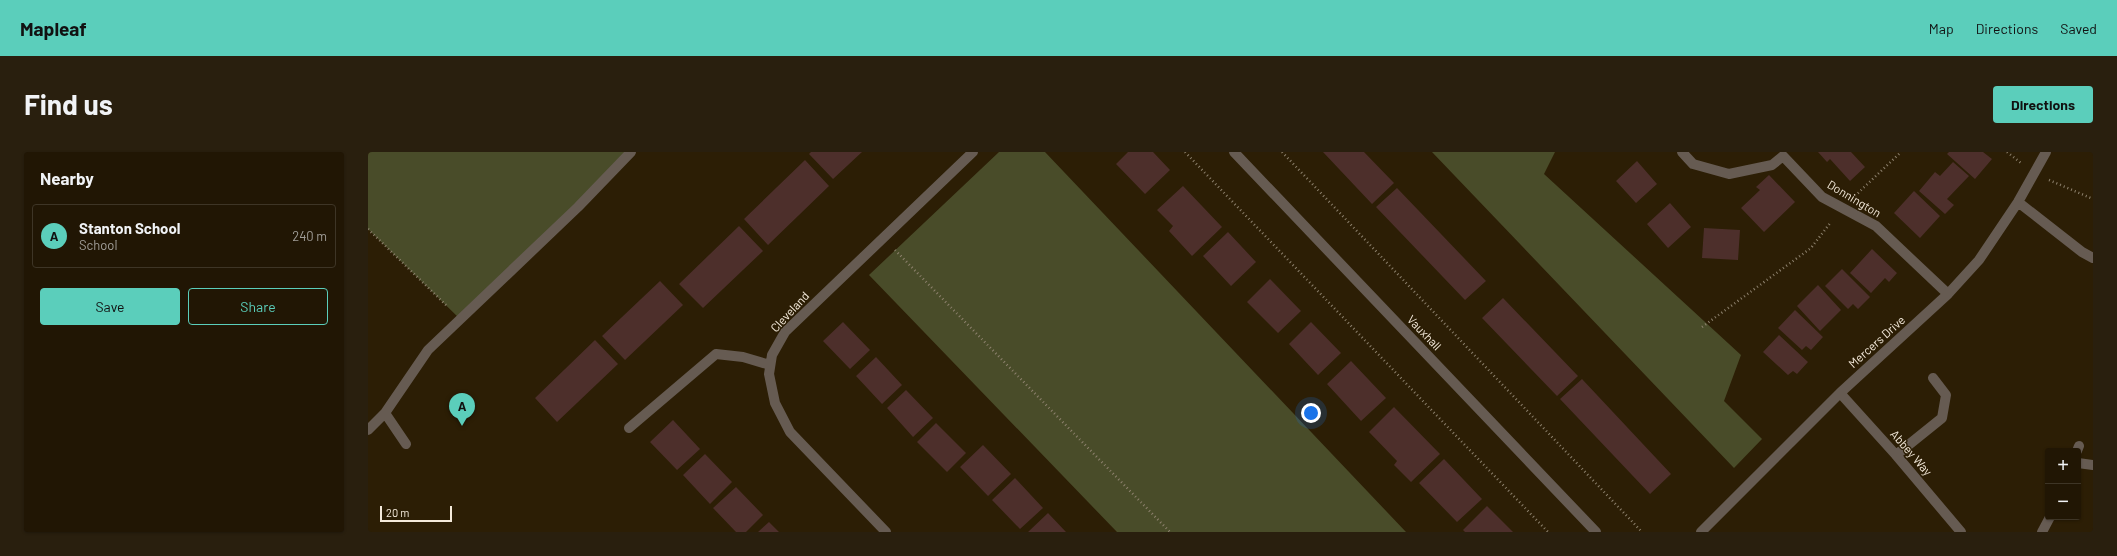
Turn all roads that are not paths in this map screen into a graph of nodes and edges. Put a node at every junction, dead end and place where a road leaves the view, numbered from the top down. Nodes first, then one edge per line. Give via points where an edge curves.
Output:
1 (631, 152) edge
2 (972, 152) edge
3 (1234, 152) edge
4 (1682, 152) edge
5 (2046, 152) edge
6 (1785, 154) edge
7 (2018, 202) junction
8 (2093, 258) edge
9 (1948, 294) junction
10 (770, 365) junction
11 (1933, 378) dead end
12 (1840, 393) junction
13 (385, 413) junction
14 (629, 428) dead end
15 (368, 430) edge
16 (406, 444) dead end
17 (1896, 455) junction
18 (2081, 463) edge
19 (2093, 465) edge
20 (2048, 520) edge
21 (886, 532) edge
22 (1596, 532) edge
23 (1701, 532) edge
24 (1961, 532) edge
25 (2042, 532) edge

1 - 13 street via 578,208 428,350
2 - 10 street, Cleveland via 786,332 772,355
3 - 22 street, Vauxhall
4 - 6 street, Donnington via 1693,164 1729,174 1772,165
5 - 7 street, Mercers Drive
6 - 9 street, Donnington via 1822,198 1876,226
7 - 8 street
7 - 9 street, Mercers Drive via 1979,260
9 - 12 street, Mercers Drive
10 - 14 street via 743,356 716,354
10 - 21 street, Cleveland via 769,374 775,403 790,432
11 - 17 street via 1946,395 1942,418
12 - 17 street, Abbey Way
12 - 23 street, Mercers Drive
13 - 15 street
13 - 16 street
17 - 24 street, Abbey Way
18 - 19 street
20 - 25 street

